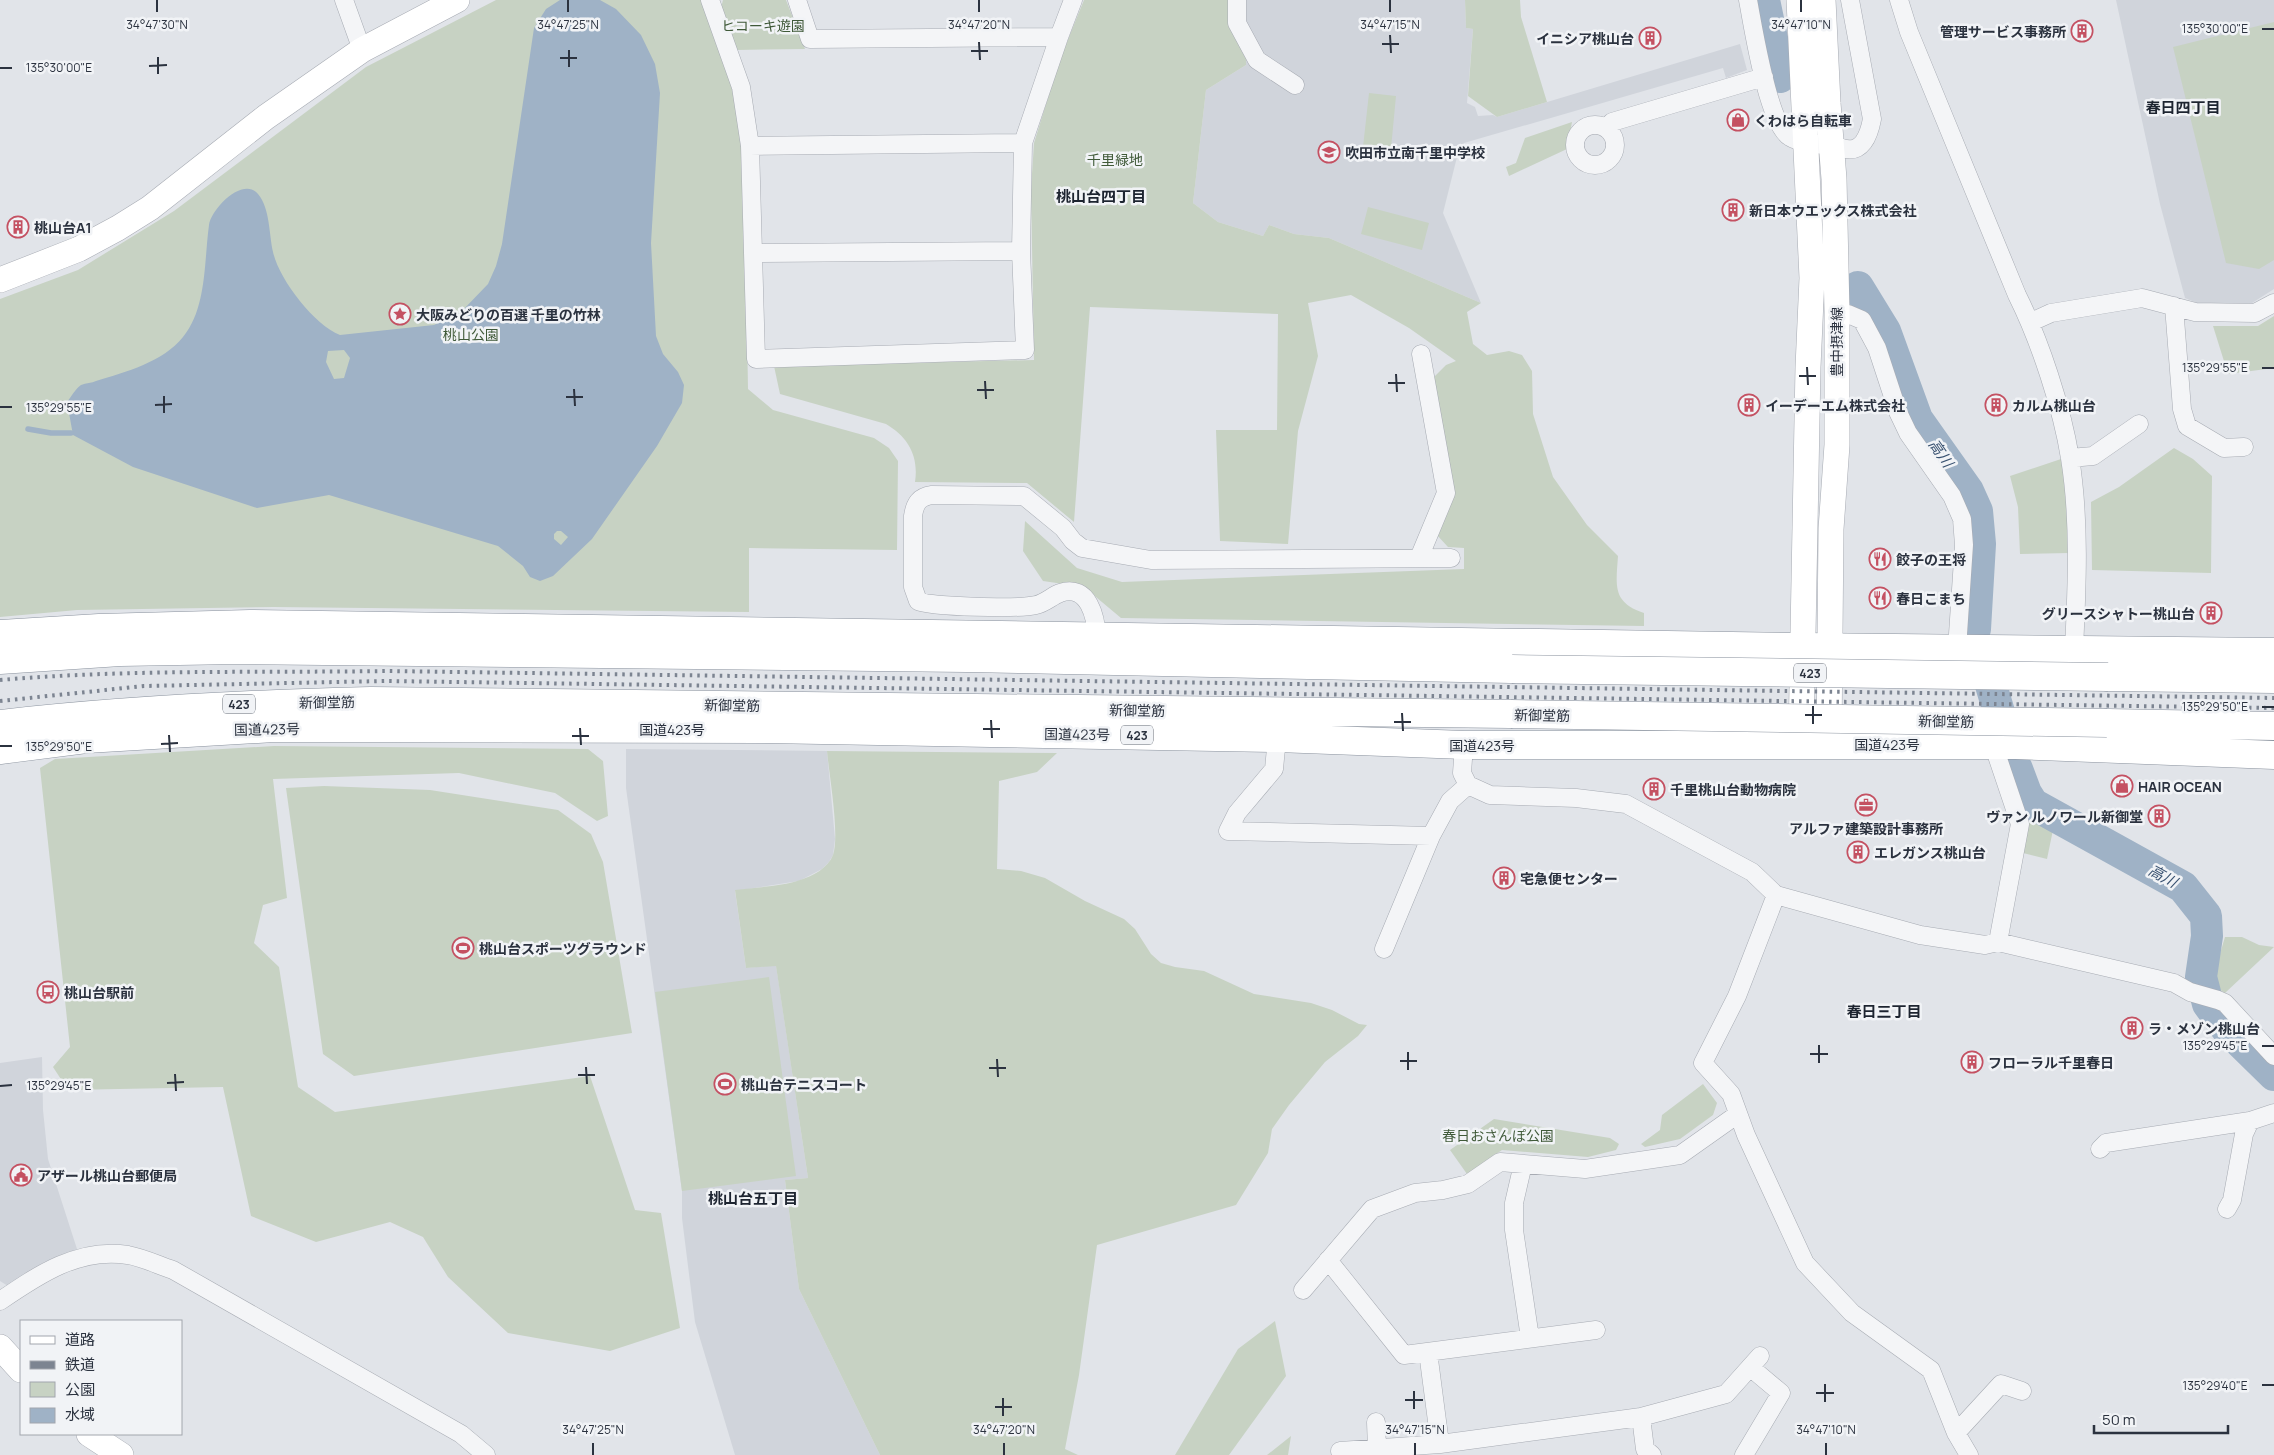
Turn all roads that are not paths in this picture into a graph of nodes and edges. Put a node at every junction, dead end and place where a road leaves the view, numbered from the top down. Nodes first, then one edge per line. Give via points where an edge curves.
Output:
1 (344, 0) edge
2 (457, 0) edge
3 (710, 0) edge
4 (797, 0) edge
5 (1074, 0) edge
6 (1237, 0) edge
7 (1748, 0) edge
8 (1799, 0) edge
9 (1824, 0) edge
10 (1850, 0) edge
11 (1899, 0) edge
12 (1059, 37) junction
13 (362, 50) junction
14 (1764, 76) junction
15 (1294, 85) dead end
16 (1606, 128) dead end
17 (1023, 143) junction
18 (1806, 143) junction
19 (1831, 145) junction
20 (750, 146) junction
21 (1021, 251) junction
22 (754, 253) junction
23 (0, 280) edge
24 (2274, 303) edge
25 (2174, 306) junction
26 (1836, 312) junction
27 (2031, 322) junction
28 (1421, 354) dead end
29 (2139, 424) dead end
30 (2244, 447) dead end
31 (2070, 458) junction
32 (1419, 558) junction
33 (1451, 558) dead end
34 (763, 632) junction
35 (0, 634) edge
36 (1097, 638) junction
37 (1816, 647) junction
38 (1957, 649) junction
39 (2074, 649) junction
40 (2274, 652) edge
41 (966, 658) junction
42 (0, 660) edge
43 (2274, 679) edge
44 (966, 708) junction
45 (0, 724) edge
46 (2274, 726) edge
47 (765, 729) junction
48 (1277, 738) junction
49 (1993, 744) junction
50 (1464, 745) junction
51 (1801, 745) junction
52 (1829, 745) junction
53 (0, 750) edge
54 (2274, 755) edge
55 (1468, 785) junction
56 (1431, 836) junction
57 (1776, 896) junction
58 (1998, 942) junction
59 (1384, 949) dead end
60 (2274, 1056) edge
61 (2274, 1113) edge
62 (1738, 1114) junction
63 (2250, 1121) junction
64 (2100, 1149) dead end
65 (1523, 1164) junction
66 (2227, 1209) dead end
67 (1328, 1260) junction
68 (1303, 1290) dead end
69 (0, 1301) edge
70 (1596, 1330) dead end
71 (1530, 1338) junction
72 (0, 1347) edge
73 (1428, 1352) junction
74 (20, 1369) edge
75 (2022, 1391) dead end
76 (1641, 1417) junction
77 (1376, 1422) dead end
78 (1956, 1433) junction
79 (91, 1435) edge
80 (1440, 1444) junction
81 (1378, 1449) junction
82 (1340, 1452) dead end
83 (121, 1455) edge
84 (486, 1455) edge
85 (1652, 1455) edge
86 (1744, 1455) edge
87 (1970, 1455) edge

1 - 13 street
2 - 13 main road
3 - 20 street via 741,87
4 - 12 street via 810,39
5 - 12 street
6 - 15 street via 1238,23 1257,60
7 - 14 street
8 - 18 main road, 豊中摂津線
9 - 19 main road, 豊中摂津線
10 - 19 street via 1872,119 1869,134 1859,147 1847,150
11 - 27 street via 1908,32
12 - 17 street
13 - 23 main road via 266,117 135,218 79,249
14 - 16 street via 1612,122
14 - 18 street via 1778,124 1788,137
17 - 20 street
17 - 21 street
18 - 19 street
18 - 37 main road, 豊中摂津線 via 1812,278 1807,387
19 - 26 main road, 豊中摂津線
20 - 22 street
21 - 22 street
21 - 22 street via 1025,350 756,358
24 - 25 street via 2255,313 2195,312
25 - 27 street via 2142,298 2051,314
25 - 30 street via 2182,409 2187,426 2224,448
26 - 37 main road, 豊中摂津線 via 1837,445 1831,530
26 - 38 street via 1862,320 1877,348 1908,433 1952,496 1962,519 1964,545
27 - 31 street
28 - 32 street via 1446,494
29 - 31 street via 2093,456
31 - 39 street via 2075,508
32 - 33 street
32 - 36 street via 1151,560 1082,548 1024,496 932,495 923,497 914,506 913,587 918,601 936,605 1032,606 1060,593 1072,592 1091,606
34 - 35 highway, 423 via 235,624
34 - 36 highway, 423
34 - 41 highway
36 - 37 highway, 423
37 - 38 highway, 423
37 - 51 main road, 豊中摂津線
37 - 52 main road, 豊中摂津線
38 - 39 highway, 423
39 - 40 highway, 423
41 - 42 highway, 423 via 238,650 120,652
41 - 43 highway, 423, bridge
44 - 45 highway, 新御堂筋 / 423 via 371,701 237,704 91,713
44 - 46 highway, 新御堂筋 / 423, bridge
44 - 47 highway
47 - 48 highway, 国道423号 / 423
47 - 53 highway, 国道423号 / 423 via 274,728 86,739
48 - 50 highway, 国道423号 / 423
48 - 56 street via 1274,770 1237,813 1228,830
49 - 52 highway, 国道423号 / 423
49 - 54 highway, 国道423号 / 423
49 - 58 street via 2020,824
50 - 51 highway, 国道423号 / 423
50 - 55 street via 1462,773
51 - 52 highway, 国道423号 / 423
55 - 56 street via 1450,800
55 - 57 street via 1490,796 1576,798 1626,804 1752,872
56 - 59 street
57 - 58 street via 1920,935 1986,944
57 - 62 street via 1738,996 1703,1063 1731,1094
58 - 60 street via 2174,984 2218,1000 2225,1003
61 - 63 street
62 - 65 street via 1680,1156 1585,1169
62 - 78 street via 1805,1263 1852,1313 1931,1370
63 - 64 street via 2106,1143
63 - 66 street via 2244,1134 2232,1200
65 - 67 street via 1500,1162 1468,1184 1415,1192 1372,1209
65 - 71 street via 1514,1203 1514,1230
67 - 68 street
67 - 73 street via 1404,1355
69 - 84 street via 46,1271 80,1258 114,1254 141,1258 172,1270 452,1429
70 - 71 street
71 - 73 street
72 - 74 main road
73 - 80 street
75 - 78 street via 2001,1384
76 - 80 street
76 - 85 street via 1645,1449
76 - 86 street via 1726,1394 1755,1362 1780,1393
77 - 81 street
78 - 87 street
79 - 83 main road
80 - 81 street
81 - 82 street

